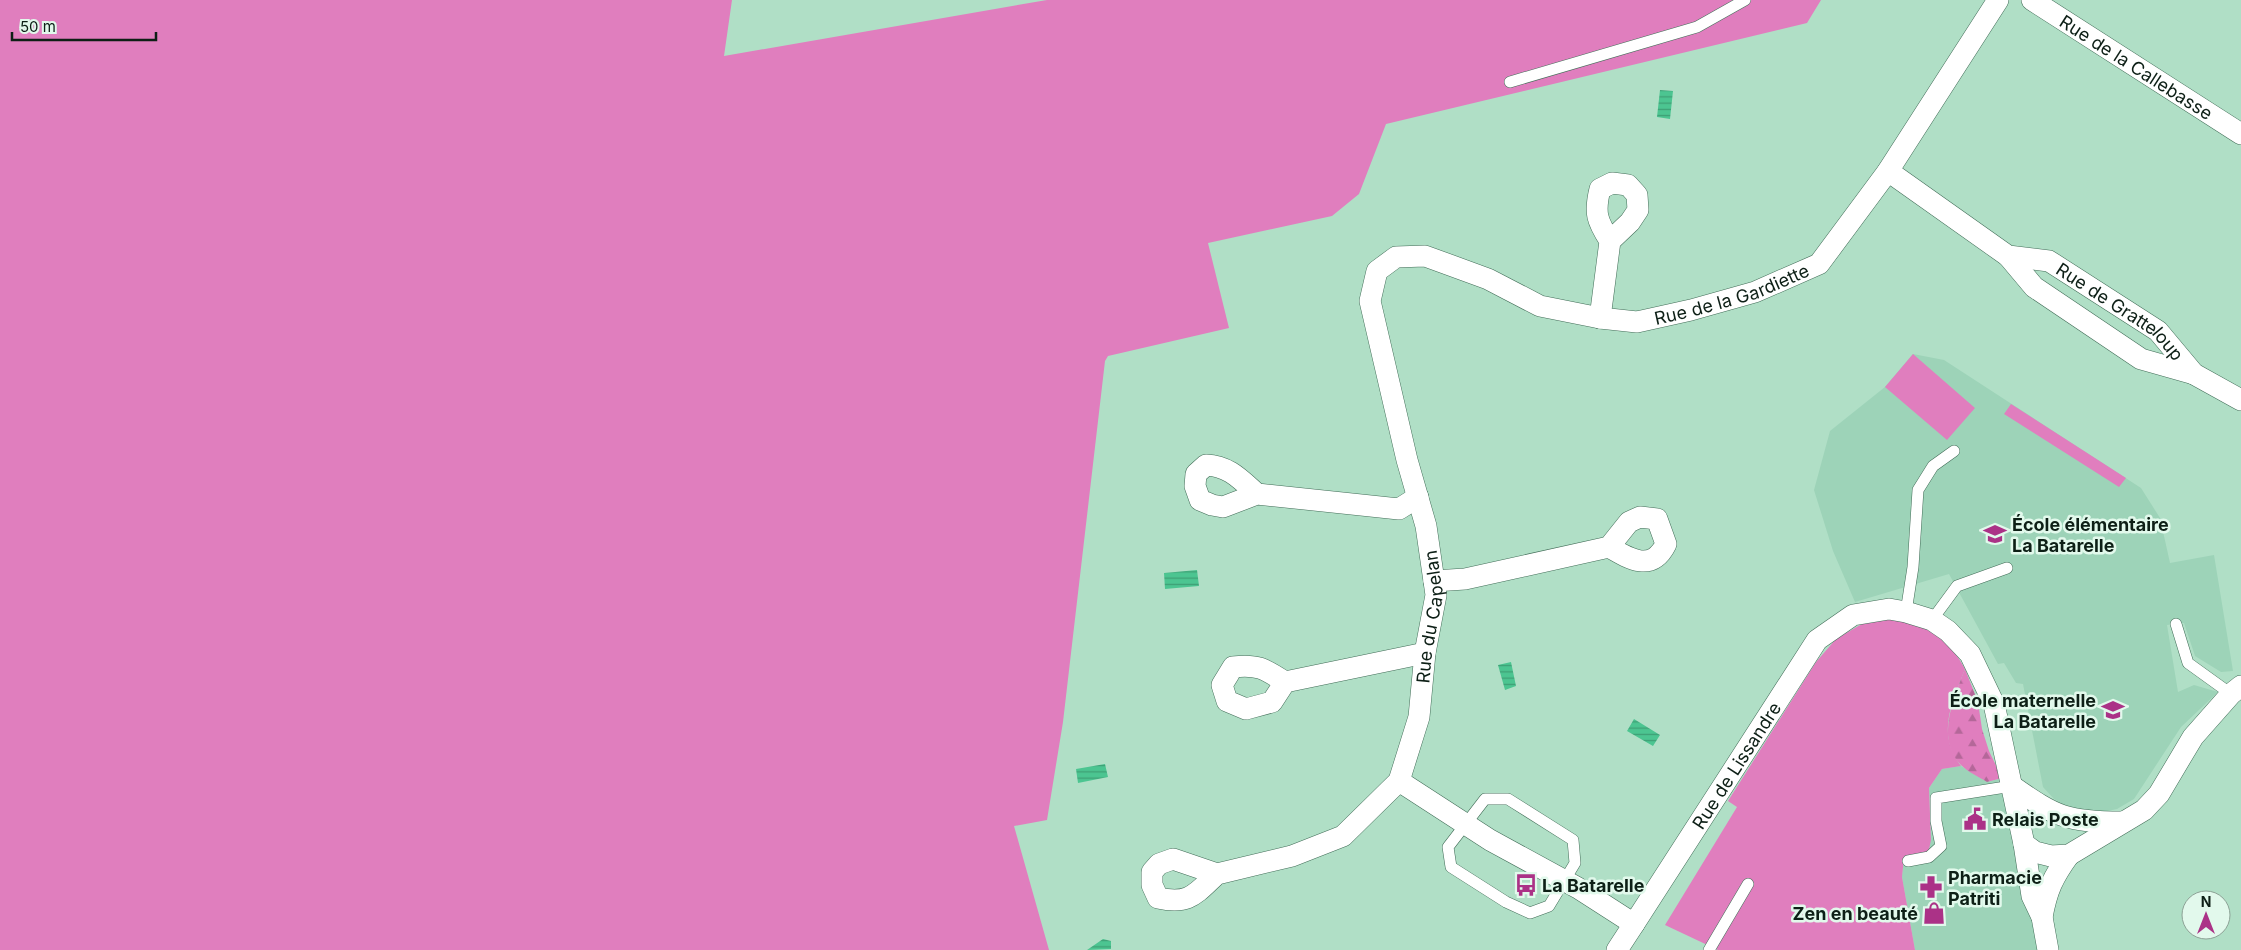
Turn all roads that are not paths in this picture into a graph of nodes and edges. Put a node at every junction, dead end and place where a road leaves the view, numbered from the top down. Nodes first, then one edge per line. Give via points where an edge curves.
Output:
1 (1745, 0) edge
2 (1998, 0) edge
3 (2032, 0) edge
4 (1510, 82) dead end
5 (2241, 134) edge
6 (1888, 170) junction
7 (1610, 241) dead end
8 (2008, 256) junction
9 (1396, 257) joint
10 (1600, 318) junction
11 (2194, 374) junction
12 (2241, 400) edge
13 (1954, 451) dead end
14 (1257, 494) dead end
15 (1418, 497) junction
16 (1609, 547) dead end
17 (2007, 568) dead end
18 (1434, 580) junction
19 (1906, 612) junction
20 (1932, 620) junction
21 (2176, 624) dead end
22 (1425, 653) junction
23 (1285, 682) dead end
24 (2236, 690) edge
25 (1399, 781) junction
26 (2012, 786) junction
27 (2043, 808) junction
28 (2068, 819) junction
29 (2122, 822) junction
30 (1464, 824) junction
31 (2023, 838) junction
32 (2072, 852) junction
33 (1908, 861) dead end
34 (1217, 874) dead end
35 (1564, 881) junction
36 (1748, 884) dead end
37 (2042, 917) junction
38 (1634, 924) junction
39 (1617, 950) edge
40 (1709, 950) edge
41 (2048, 950) edge

1 - 4 lane via 1697,27
2 - 6 street, Rue de la Gardiette
3 - 5 street, Rue de la Callebasse
6 - 8 street, Rue de Gratteloup
6 - 10 street, Rue de la Gardiette via 1819,264 1755,292 1692,310 1637,322
7 - 10 street
8 - 11 street, Rue de Gratteloup via 2034,287 2141,359
8 - 11 street, Rue de Gratteloup via 2049,261 2158,331
9 - 10 street, Rue de la Gardiette via 1425,256 1488,279 1540,306
9 - 15 street, Rue du Capelan via 1377,271 1370,301
11 - 12 street, Rue de Gratteloup
13 - 19 lane via 1933,466 1918,490 1913,567
14 - 15 street via 1399,510
15 - 18 street, Rue du Capelan
16 - 18 street via 1465,579
17 - 20 lane via 1957,586
18 - 22 street, Rue du Capelan via 1436,595
19 - 20 street, Rue de Lissandre
19 - 38 street, Rue de Lissandre via 1889,609 1853,615 1817,640
20 - 26 street, Rue de Lissandre via 1970,654 1994,704
21 - 24 lane via 2188,663
22 - 23 street
22 - 25 street, Rue du Capelan via 1419,717
24 - 29 street via 2193,737 2159,794 2144,810
25 - 30 street
25 - 34 street, Rue du Capelan via 1344,836 1292,856
26 - 27 street
26 - 31 street, Rue de Lissandre
26 - 33 lane via 1936,798 1941,846 1930,857
27 - 28 street
27 - 31 street via 2033,810 2026,818
28 - 29 street
28 - 32 street via 2075,831
29 - 32 street
30 - 35 street
30 - 35 lane via 1485,798 1508,798 1573,840 1575,863
30 - 35 lane via 1448,847 1451,867 1506,902 1530,914 1548,906
31 - 32 street via 2035,852 2051,856
31 - 37 street, Rue de Lissandre via 2032,896
32 - 37 street via 2056,872 2047,891
35 - 38 street
36 - 40 lane
37 - 41 street
38 - 39 street, Rue de Lissandre

